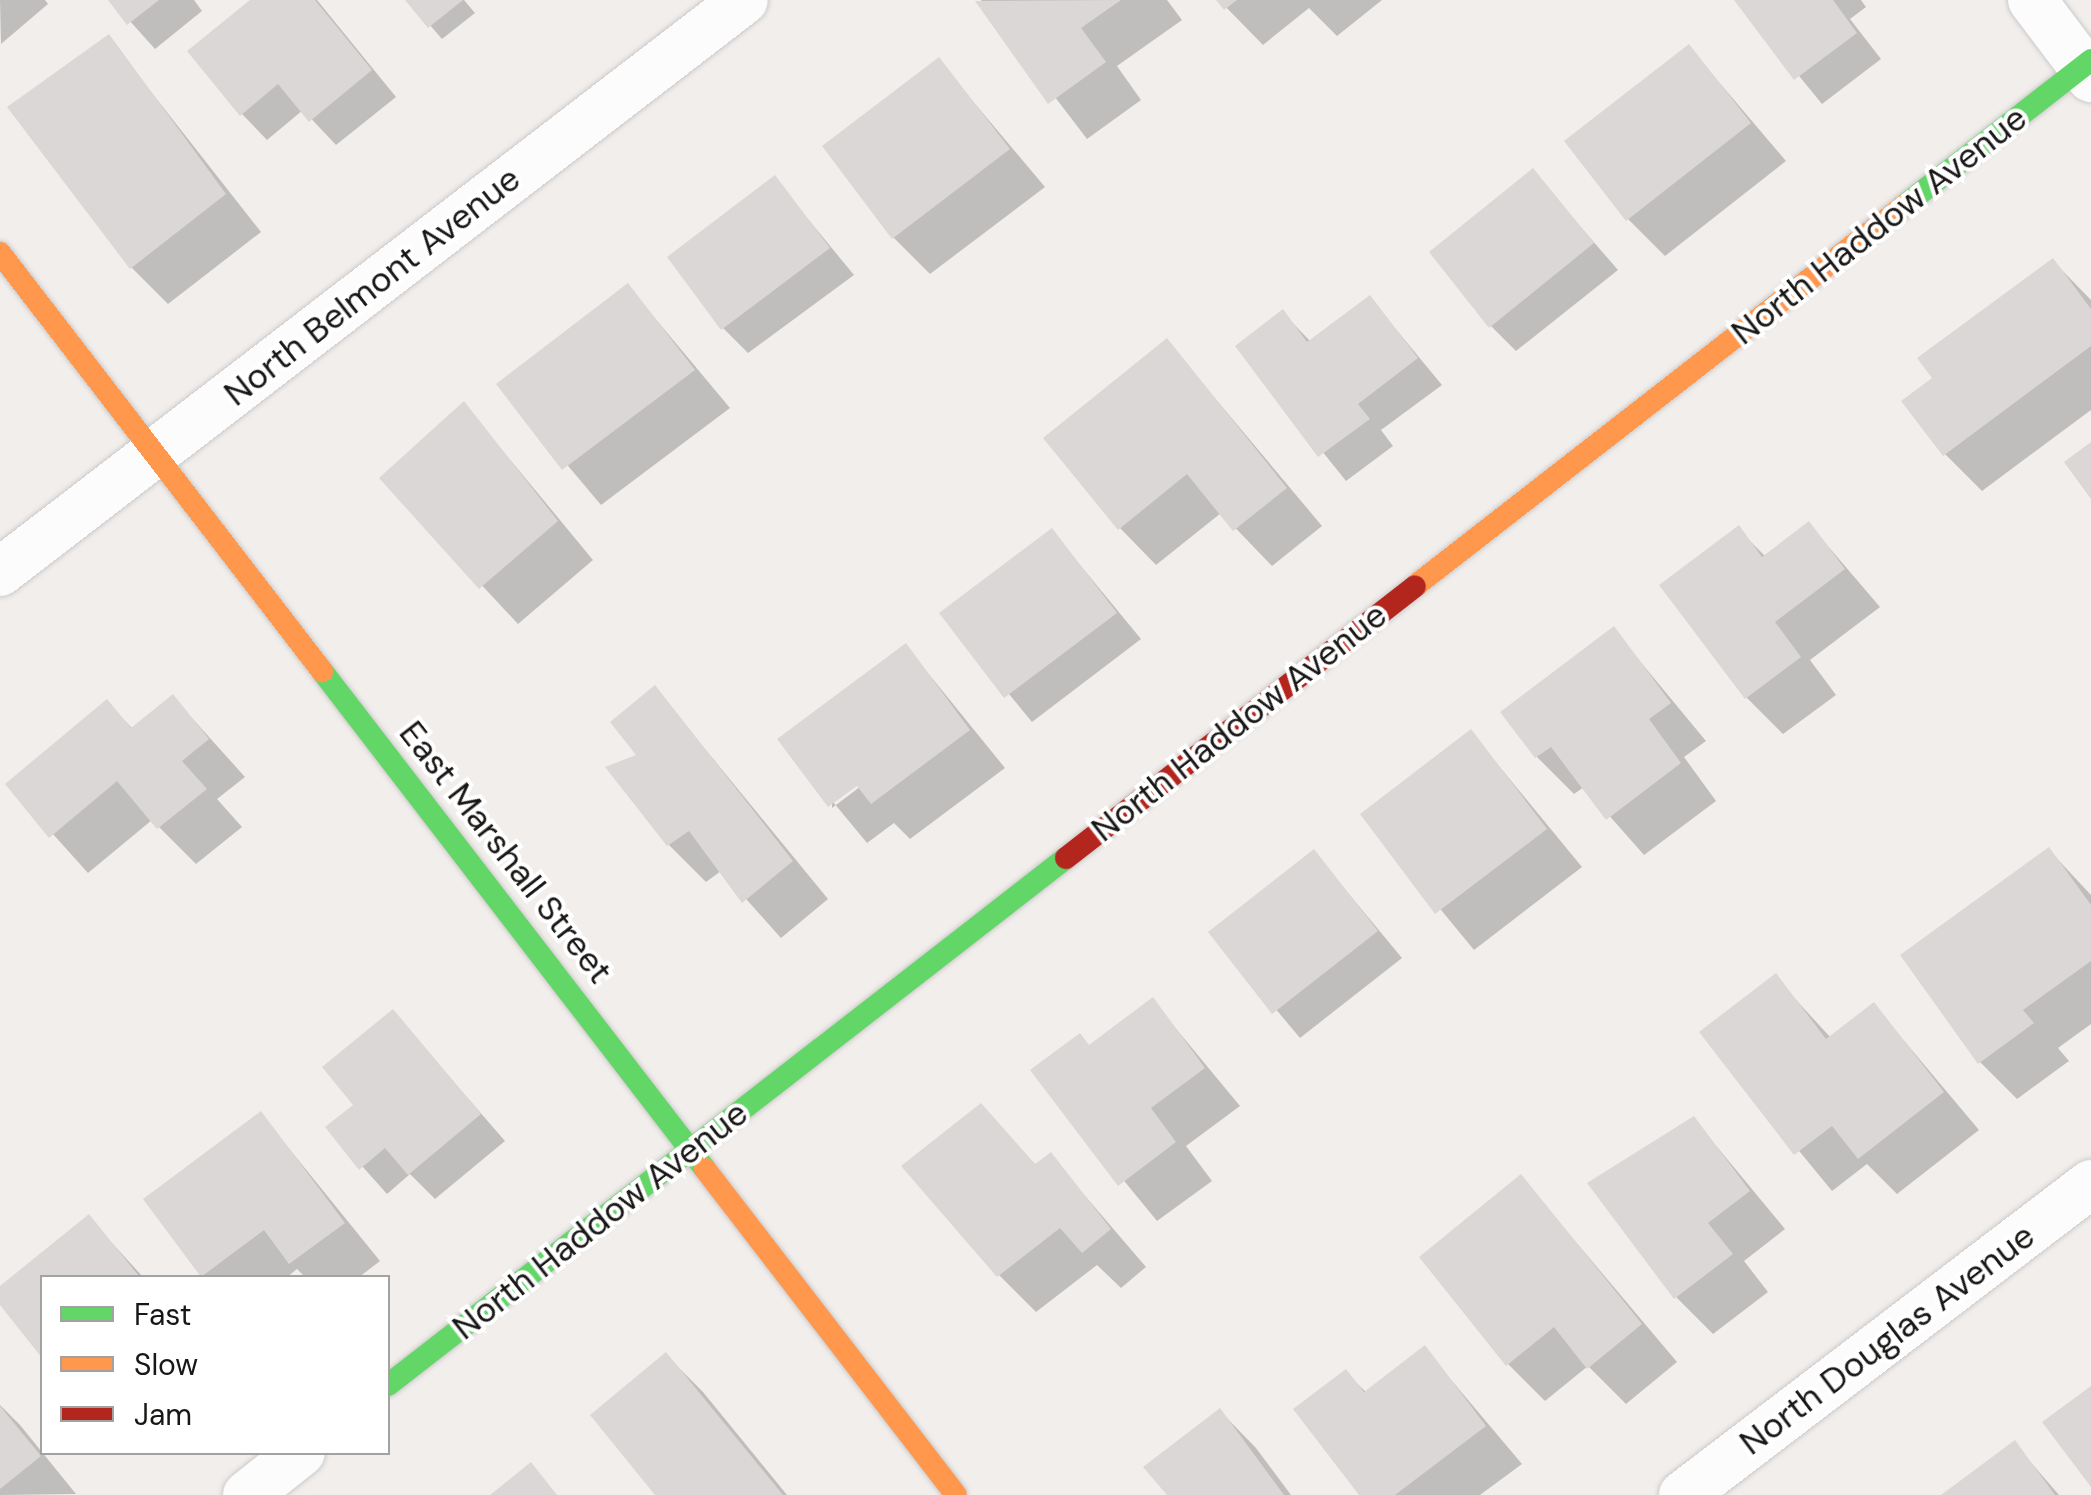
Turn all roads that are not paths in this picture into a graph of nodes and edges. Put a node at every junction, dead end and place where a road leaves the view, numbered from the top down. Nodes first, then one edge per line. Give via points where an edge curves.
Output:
1 (744, 0) edge
2 (2032, 0) edge
3 (2088, 68) edge
4 (0, 252) edge
5 (152, 455) junction
6 (0, 572) edge
7 (692, 1148) junction
8 (2091, 1184) edge
9 (390, 1383) edge
10 (298, 1455) edge
11 (247, 1495) edge
12 (956, 1495) edge
13 (1684, 1495) edge

1 - 5 street, North Belmont Avenue
2 - 3 street
3 - 7 street, North Haddow Avenue
4 - 5 street, East Marshall Street
5 - 6 street, North Belmont Avenue
5 - 7 street, East Marshall Street
7 - 9 street, North Haddow Avenue
7 - 12 street, East Marshall Street
8 - 13 street, North Douglas Avenue
10 - 11 street

